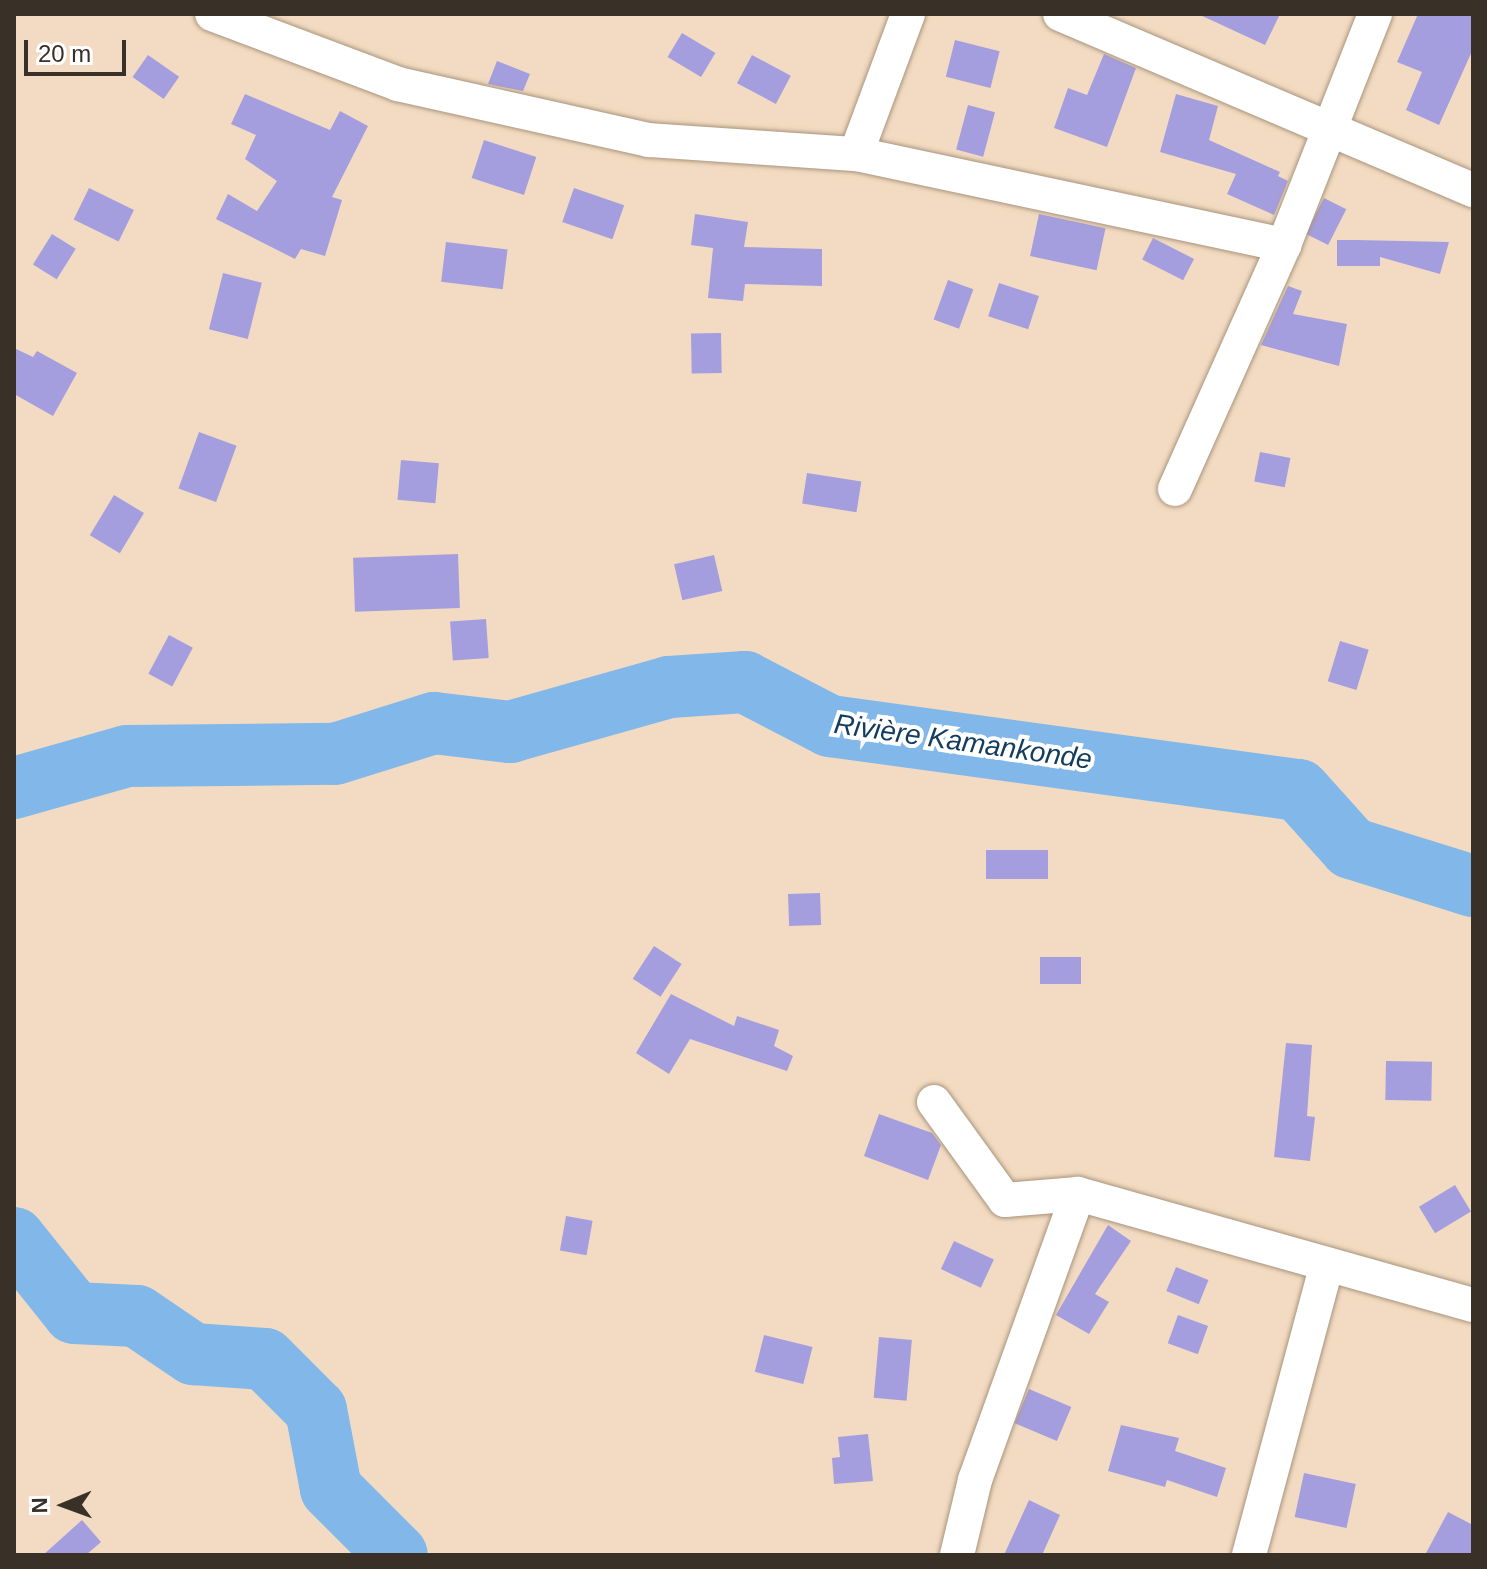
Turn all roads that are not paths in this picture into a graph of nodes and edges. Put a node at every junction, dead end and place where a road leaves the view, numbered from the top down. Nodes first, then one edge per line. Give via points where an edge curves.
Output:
1 (212, 14) edge
2 (908, 14) edge
3 (1060, 14) edge
4 (1375, 14) edge
5 (1326, 130) junction
6 (856, 154) junction
7 (1473, 190) edge
8 (1284, 245) junction
9 (1175, 489) dead end
10 (934, 1102) dead end
11 (1078, 1194) junction
12 (1327, 1264) junction
13 (1473, 1305) edge
14 (957, 1555) edge
15 (1249, 1555) edge

1 - 6 street via 398,84 649,140
2 - 6 street
3 - 5 street
4 - 5 street
5 - 7 street
5 - 8 street
6 - 8 street
8 - 9 street
10 - 11 street via 1005,1200
11 - 12 street
11 - 14 street via 975,1480
12 - 13 street
12 - 15 street

